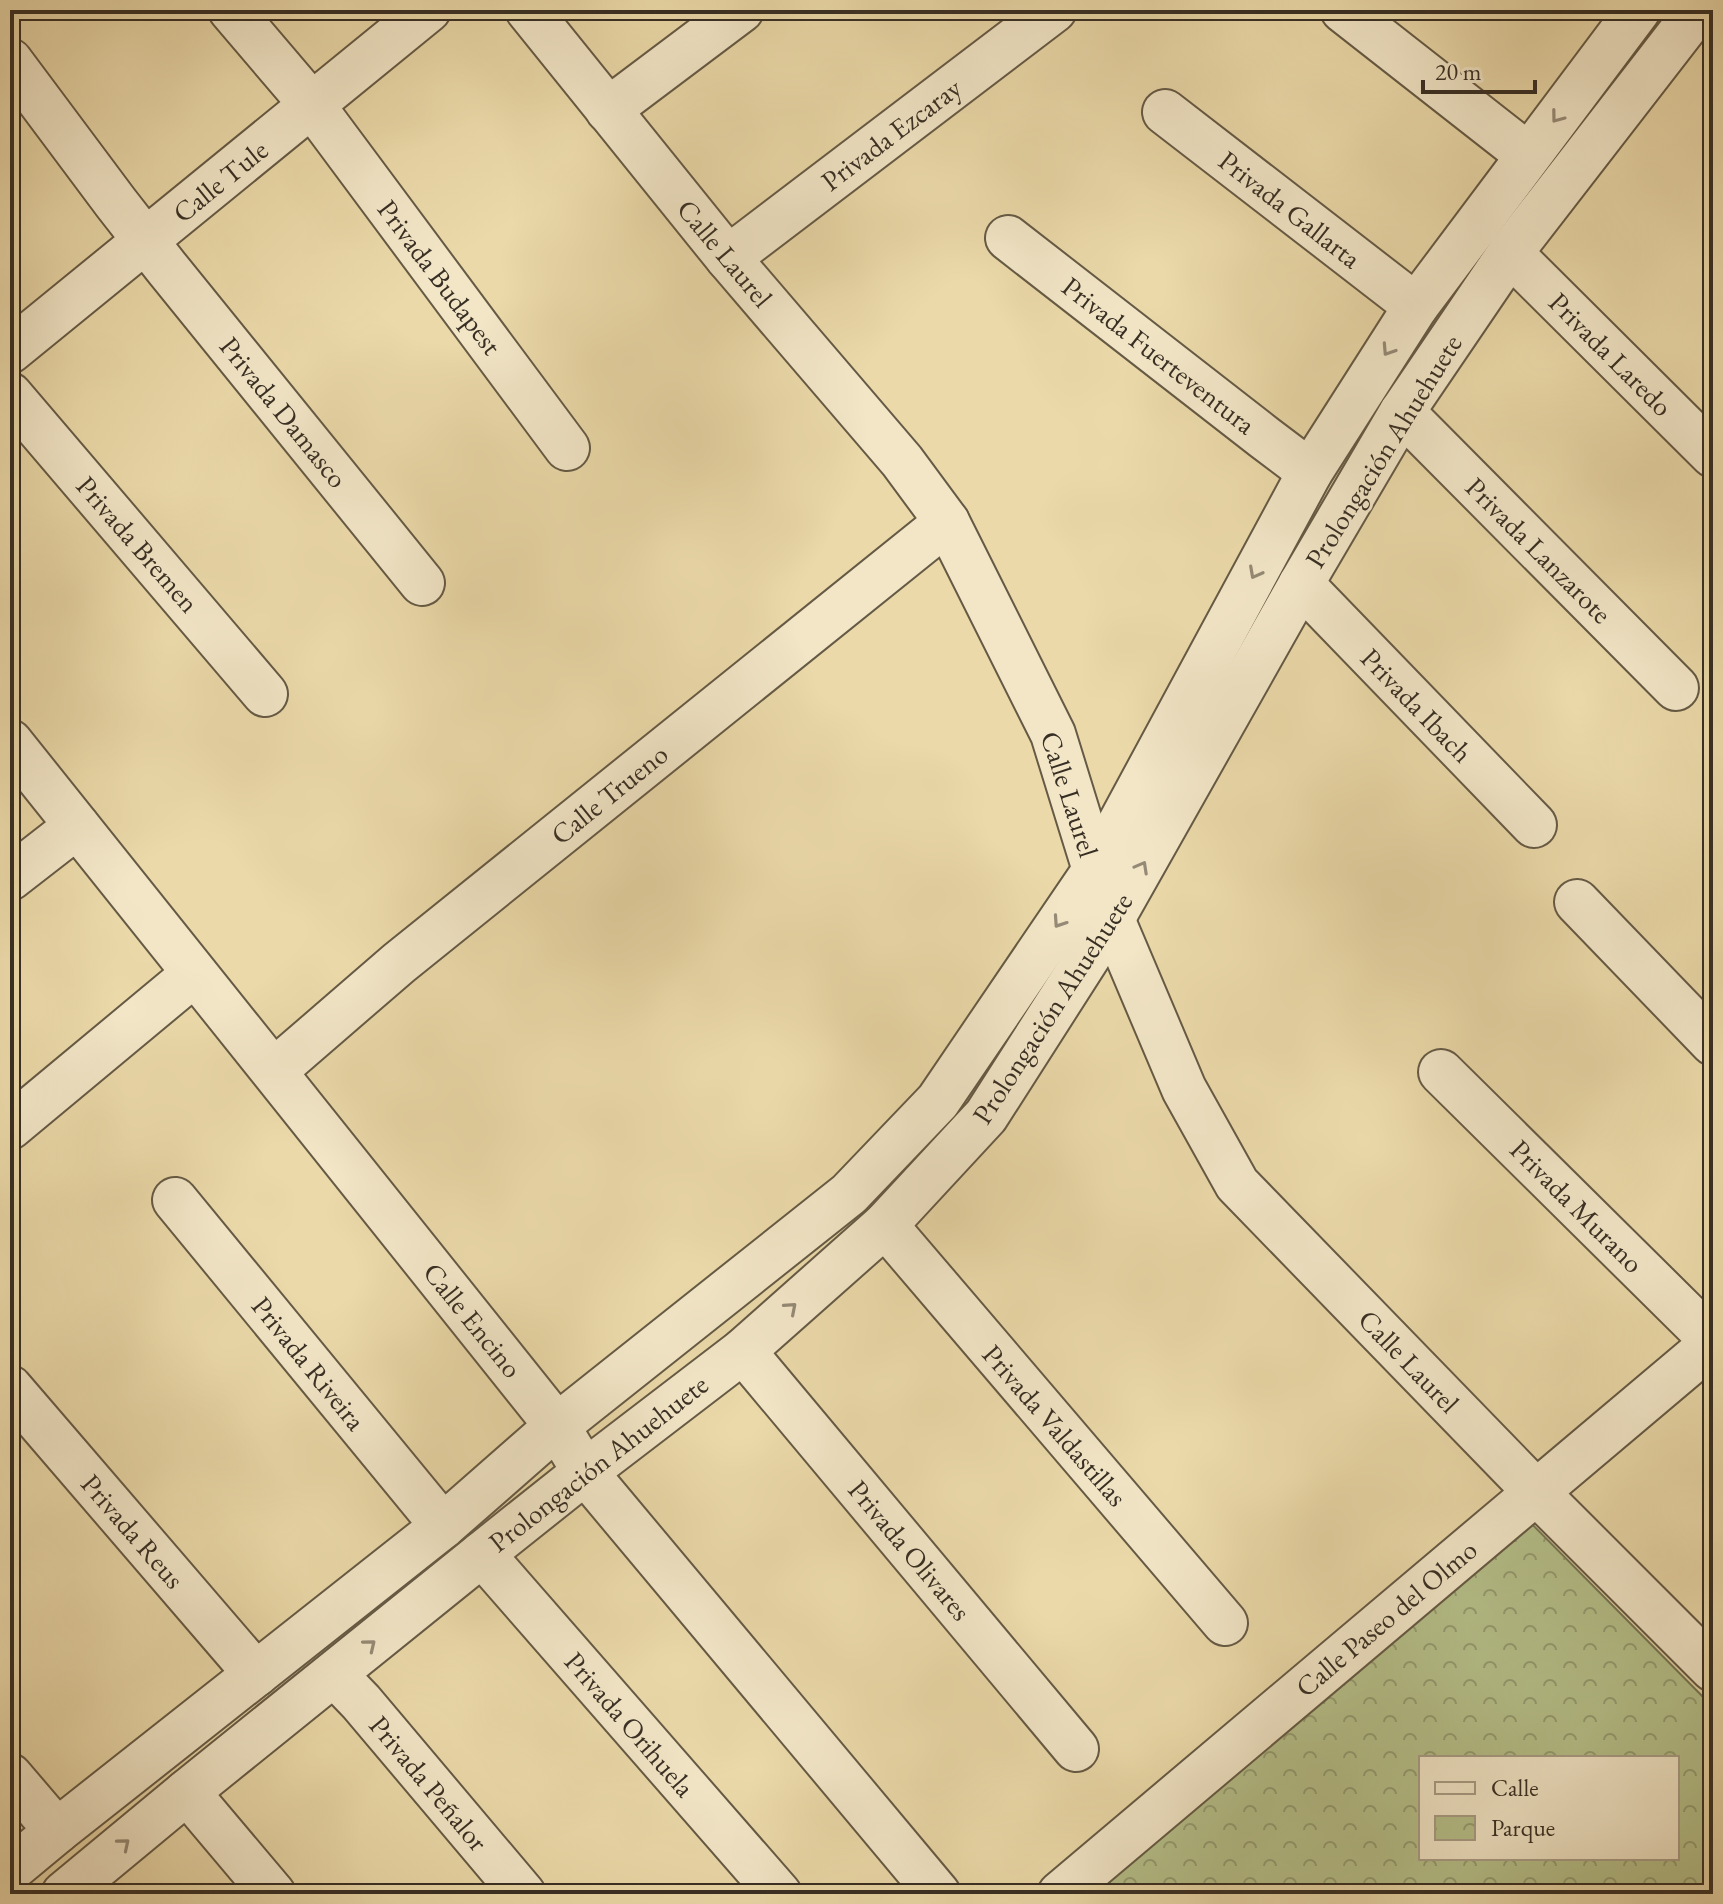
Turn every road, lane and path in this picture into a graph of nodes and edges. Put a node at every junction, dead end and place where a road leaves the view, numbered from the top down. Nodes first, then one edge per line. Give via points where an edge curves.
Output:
1 (231, 10) edge
2 (428, 10) edge
3 (528, 10) edge
4 (741, 10) edge
5 (1054, 10) edge
6 (1343, 10) edge
7 (1638, 10) edge
8 (1698, 10) edge
9 (10, 61) edge
10 (312, 105) junction
11 (608, 110) junction
12 (1165, 112) dead end
13 (1528, 155) junction
14 (1008, 238) dead end
15 (146, 240) junction
16 (1510, 253) junction
17 (728, 258) junction
18 (1416, 306) junction
19 (10, 351) edge
20 (10, 395) edge
21 (1402, 412) junction
22 (567, 448) dead end
23 (1713, 455) edge
24 (1310, 472) junction
25 (947, 522) junction
26 (422, 583) dead end
27 (1301, 584) junction
28 (1676, 688) dead end
29 (265, 694) dead end
30 (10, 742) edge
31 (1534, 825) dead end
32 (77, 826) junction
33 (1095, 870) junction
34 (10, 878) edge
35 (1577, 902) dead end
36 (1112, 919) junction
37 (194, 974) junction
38 (1713, 1043) edge
39 (274, 1071) junction
40 (1441, 1072) dead end
41 (10, 1127) edge
42 (175, 1200) dead end
43 (885, 1225) junction
44 (1713, 1342) edge
45 (743, 1351) junction
46 (10, 1388) edge
47 (557, 1426) junction
48 (585, 1472) junction
49 (1536, 1492) junction
50 (443, 1526) junction
51 (482, 1554) junction
52 (1225, 1623) dead end
53 (1713, 1669) edge
54 (256, 1674) junction
55 (334, 1674) junction
56 (1076, 1749) dead end
57 (10, 1776) edge
58 (187, 1792) junction
59 (57, 1831) junction
60 (10, 1870) edge
61 (64, 1894) edge
62 (273, 1894) edge
63 (523, 1894) edge
64 (779, 1894) edge
65 (938, 1894) edge
66 (1060, 1894) edge

1 - 10 street, Privada Budapest
2 - 10 street, Calle Tule
3 - 11 street, Calle Laurel
4 - 11 street
5 - 17 street, Privada Ezcaray
6 - 13 street
7 -> 13 street, Prolongación Ahuehuete
8 - 16 street, Prolongación Ahuehuete
9 - 15 street, Privada Damasco
10 - 15 street, Calle Tule
10 - 22 street, Privada Budapest
11 - 17 street, Calle Laurel
12 - 18 street, Privada Gallarta
13 - 18 street, Prolongación Ahuehuete
14 - 24 street, Privada Fuerteventura
15 - 19 street, Calle Tule
15 - 26 street, Privada Damasco
16 - 21 street, Prolongación Ahuehuete
16 - 23 street, Privada Laredo
17 - 25 street, Calle Laurel via 902,461
18 -> 24 street, Prolongación Ahuehuete
20 - 29 street, Privada Bremen
21 - 27 street, Prolongación Ahuehuete
21 - 28 street, Privada Lanzarote
24 -> 33 street, Prolongación Ahuehuete
25 - 33 street, Calle Laurel via 1053,734
25 - 39 street, Calle Trueno via 399,963
27 - 31 street, Privada Ibach
36 -> 27 street, Prolongación Ahuehuete
30 - 32 street, Calle Encino
32 - 34 street
32 - 37 street, Calle Encino
33 - 36 street, Calle Laurel
33 -> 47 street, Prolongación Ahuehuete via 938,1101 849,1194
35 - 38 street
36 - 43 street, Prolongación Ahuehuete via 986,1116
36 - 49 street, Calle Laurel via 1184,1089 1237,1184
37 - 39 street, Calle Encino
37 - 41 street
39 - 47 street, Calle Encino
40 - 44 street, Privada Murano
42 - 50 street, Privada Riveira
45 -> 43 street, Prolongación Ahuehuete
43 - 52 street, Privada Valdastillas
44 - 49 street, Calle Paseo del Olmo
45 - 48 street, Prolongación Ahuehuete
45 - 56 street, Privada Olivares
46 - 54 street, Privada Reus
47 - 48 street, Calle Encino
47 - 50 street, Prolongación Ahuehuete
48 - 51 street, Prolongación Ahuehuete
48 - 65 street, Calle Encino
49 - 53 street, Calle Laurel
49 - 66 street, Calle Paseo del Olmo
50 - 54 street, Prolongación Ahuehuete
55 -> 51 street, Prolongación Ahuehuete
51 - 64 street, Privada Orihuela
54 - 59 street, Prolongación Ahuehuete
55 - 58 street, Prolongación Ahuehuete
55 - 63 street, Privada Peñalor
57 - 59 street
61 -> 58 street, Prolongación Ahuehuete
58 - 62 street
59 - 60 street, Prolongación Ahuehuete

